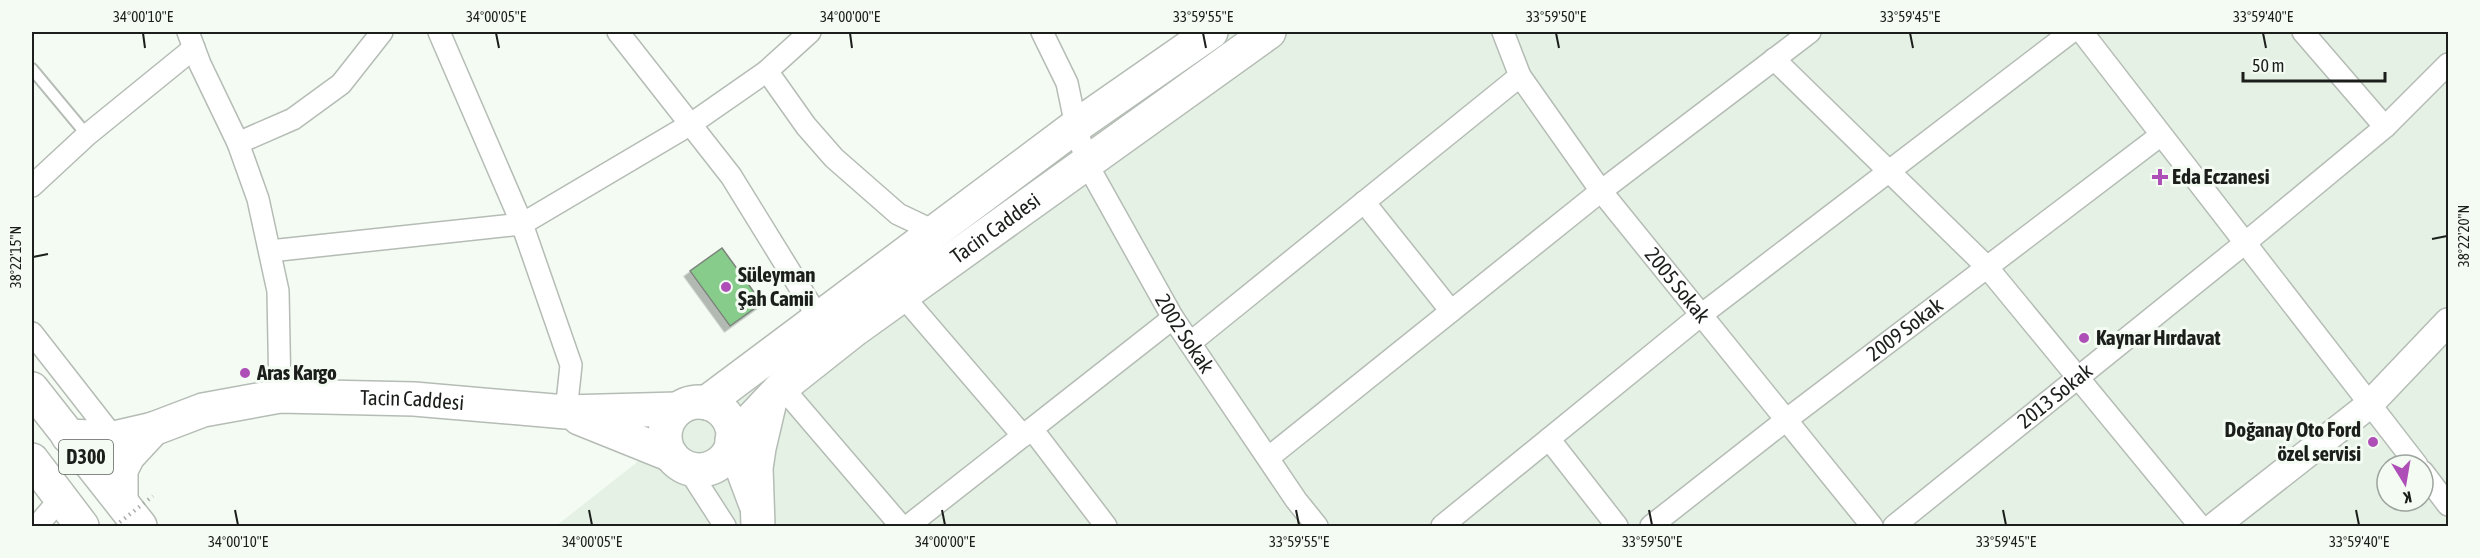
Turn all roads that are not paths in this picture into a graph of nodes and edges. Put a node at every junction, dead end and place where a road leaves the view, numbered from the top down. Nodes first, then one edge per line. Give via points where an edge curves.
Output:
1 (382, 32) edge
2 (618, 32) edge
3 (810, 32) edge
4 (1042, 32) edge
5 (1211, 32) edge
6 (1269, 32) edge
7 (1503, 32) edge
8 (1810, 32) edge
9 (2071, 32) edge
10 (2082, 32) edge
11 (2303, 32) edge
12 (444, 33) edge
13 (191, 40) edge
14 (1774, 59) junction
15 (2448, 64) edge
16 (32, 69) edge
17 (767, 71) junction
18 (1520, 76) junction
19 (691, 124) junction
20 (1076, 126) junction
21 (2385, 127) junction
22 (87, 135) junction
23 (2161, 135) junction
24 (238, 143) junction
25 (1087, 164) junction
26 (1889, 171) junction
27 (32, 186) edge
28 (1601, 191) junction
29 (1364, 202) junction
30 (522, 224) junction
31 (936, 232) junction
32 (2245, 243) junction
33 (270, 250) junction
34 (1988, 267) junction
35 (902, 296) junction
36 (1451, 311) junction
37 (1701, 315) junction
38 (818, 317) junction
39 (1173, 318) junction
40 (2448, 322) edge
41 (32, 333) edge
42 (1190, 343) junction
43 (2078, 377) junction
44 (32, 389) edge
45 (777, 392) junction
46 (280, 396) junction
47 (2369, 405) junction
48 (692, 406) junction
49 (566, 412) junction
50 (1786, 420) junction
51 (153, 429) junction
52 (1027, 433) junction
53 (68, 435) junction
54 (114, 438) junction
55 (1549, 439) junction
56 (731, 445) junction
57 (2407, 453) edge
58 (1268, 458) junction
59 (32, 460) edge
60 (679, 461) junction
61 (2435, 488) edge
62 (61, 498) junction
63 (2448, 505) edge
64 (125, 518) edge
65 (37, 526) edge
66 (82, 526) edge
67 (725, 526) edge
68 (758, 526) edge
69 (900, 526) edge
70 (908, 526) edge
71 (1106, 526) edge
72 (1317, 526) edge
73 (1442, 526) edge
74 (1617, 526) edge
75 (1651, 526) edge
76 (1872, 526) edge
77 (1894, 526) edge
78 (2200, 526) edge
79 (2215, 526) edge

1 - 24 street via 341,84 293,119
2 - 19 street
3 - 17 street
4 - 20 street, 2002 Sokak via 1067,83
5 - 20 main road, Tacin Caddesi
6 - 25 main road, Tacin Caddesi
7 - 18 street, 2005 Sokak
8 - 14 street
9 - 26 street
10 - 23 street
11 - 21 street
12 - 30 street
13 - 22 street
13 - 24 street
14 - 26 street
14 - 28 street
15 - 21 street, 2013 Sokak
16 - 22 lane
17 - 19 street
17 - 31 street via 834,158 897,214
18 - 28 street, 2005 Sokak
18 - 29 street
19 - 30 street
19 - 38 street via 731,176
20 - 25 street, 2002 Sokak
20 - 31 main road, Tacin Caddesi
21 - 32 street, 2013 Sokak
22 - 27 street
23 - 32 street
23 - 34 street, 2009 Sokak
24 - 33 street via 258,199
25 - 35 main road, Tacin Caddesi
25 - 39 street, 2002 Sokak
26 - 34 street
26 - 37 street
28 - 36 street
28 - 37 street, 2005 Sokak
29 - 36 street
29 - 42 street
30 - 33 street
30 - 49 street via 572,365
31 - 38 main road, Tacin Caddesi
32 - 43 street, 2013 Sokak
32 - 47 street
33 - 46 street via 278,291
34 - 43 street
34 - 50 street, 2009 Sokak
35 - 45 main road, Tacin Caddesi
35 - 52 street
36 - 58 street
37 - 50 street, 2005 Sokak
37 - 55 street
38 - 48 main road, Tacin Caddesi
39 - 42 street, 2002 Sokak
39 - 52 street
40 - 47 street
41 - 54 street
42 - 58 street, 2002 Sokak
43 - 77 street, 2013 Sokak
43 - 78 street
44 - 53 main road, D300
45 - 56 main road, Tacin Caddesi
45 - 68 main road via 756,468
45 - 69 street
46 - 49 main road, Tacin Caddesi via 414,399
46 - 51 main road, Tacin Caddesi via 203,410
47 - 57 street
47 - 79 street
48 - 49 main road, Tacin Caddesi
48 - 56 main road via 723,412 732,430
48 - 60 main road via 666,426 665,436
49 - 60 main road, Tacin Caddesi
50 - 75 street, 2009 Sokak
50 - 76 street, 2005 Sokak
51 - 54 main road, Tacin Caddesi
51 - 64 main road, Tacin Caddesi via 128,456 121,470
52 - 70 street
52 - 71 street
53 - 54 main road, Tacin Caddesi
53 - 64 main road, D300
55 - 73 street
55 - 74 street
56 - 60 main road via 716,465 696,470
56 - 68 street
58 - 72 street, 2002 Sokak
59 - 62 main road, D300
60 - 67 street
61 - 63 street
62 - 65 street
62 - 66 main road, D300

